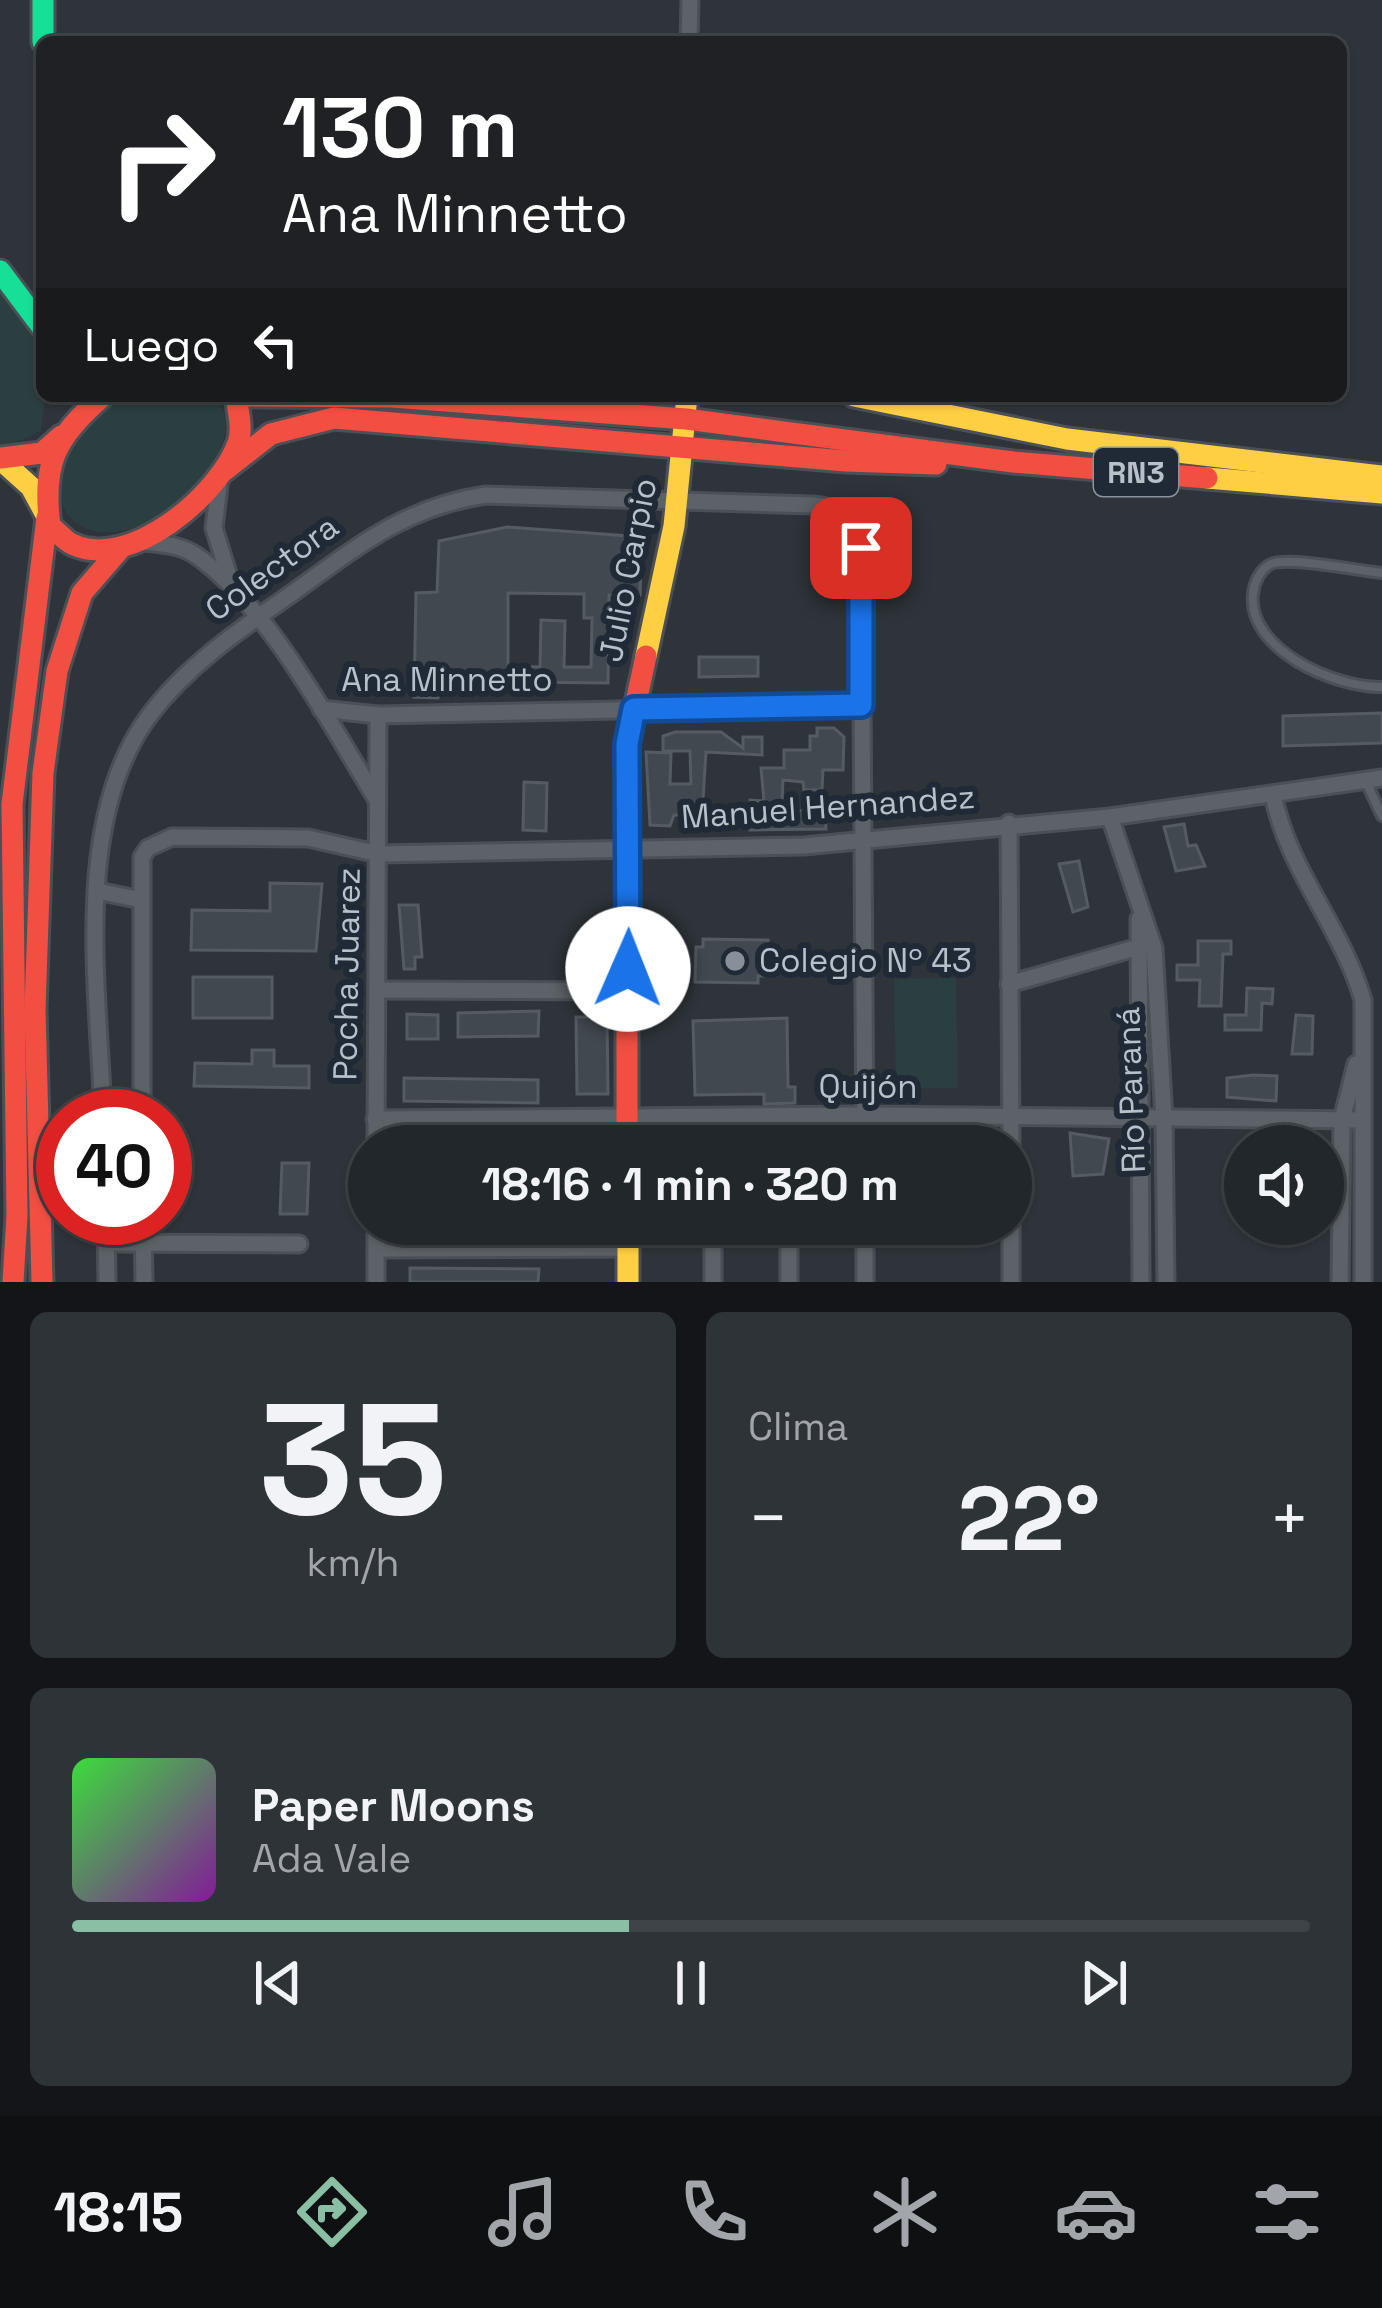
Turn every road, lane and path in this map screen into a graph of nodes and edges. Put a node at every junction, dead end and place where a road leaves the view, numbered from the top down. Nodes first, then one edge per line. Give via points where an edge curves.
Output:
1 (43, 0) edge
2 (690, 0) edge
3 (43, 36) edge
4 (689, 36) edge
5 (0, 271) edge
6 (0, 286) edge
7 (36, 319) edge
8 (36, 331) edge
9 (70, 402) edge
10 (97, 402) edge
11 (237, 402) edge
12 (457, 402) edge
13 (884, 402) edge
14 (684, 426) edge
15 (62, 435) junction
16 (0, 459) edge
17 (1013, 462) junction
18 (223, 473) junction
19 (1382, 476) edge
20 (1382, 494) edge
21 (676, 503) junction
22 (46, 515) junction
23 (131, 546) junction
24 (1382, 573) edge
25 (238, 596) junction
26 (257, 617) junction
27 (1382, 687) edge
28 (861, 705) junction
29 (321, 709) junction
30 (634, 709) junction
31 (378, 715) junction
32 (1374, 780) edge
33 (1273, 794) junction
34 (379, 804) junction
35 (1382, 815) edge
36 (1111, 817) junction
37 (1009, 823) junction
38 (862, 841) junction
39 (628, 850) junction
40 (379, 854) junction
41 (98, 892) junction
42 (140, 900) junction
43 (1146, 945) junction
44 (1010, 984) junction
45 (377, 990) junction
46 (628, 992) junction
47 (1364, 1032) junction
48 (102, 1089) edge
49 (142, 1089) edge
50 (865, 1115) junction
51 (788, 1117) junction
52 (713, 1118) junction
53 (376, 1119) junction
54 (627, 1119) junction
55 (1010, 1119) junction
56 (1140, 1119) junction
57 (1164, 1119) junction
58 (1342, 1120) junction
59 (1361, 1120) junction
60 (376, 1125) edge
61 (627, 1125) edge
62 (713, 1125) edge
63 (788, 1125) edge
64 (865, 1125) edge
65 (1010, 1125) edge
66 (192, 1244) edge
67 (298, 1244) dead end
68 (107, 1245) edge
69 (144, 1245) edge
70 (376, 1245) edge
71 (713, 1245) edge
72 (789, 1245) edge
73 (866, 1245) edge
74 (1011, 1245) edge
75 (628, 1248) joint
76 (376, 1249) junction
77 (13, 1282) edge
78 (42, 1282) edge
79 (107, 1282) edge
80 (144, 1282) edge
81 (376, 1282) edge
82 (628, 1282) edge
83 (713, 1282) edge
84 (789, 1282) edge
85 (866, 1282) edge
86 (1011, 1282) edge
87 (1141, 1282) edge
88 (1166, 1282) edge
89 (1340, 1282) edge
90 (1364, 1282) edge

1 - 3 main road
2 - 4 street
5 - 7 main road
6 - 8 main road
9 - 15 main road
10 - 15 main road
11 - 18 main road via 242,427
12 - 14 main road, RN3
13 - 19 main road via 1066,439
14 - 17 main road, RN3 via 790,431
14 - 17 main road, RN3 via 865,463
14 - 18 main road, RN3 via 565,436 323,418 271,434
14 - 21 main road, Julio Carpio
15 - 16 main road via 42,453
15 - 22 main road via 47,471
16 - 22 main road via 31,487
17 - 20 main road, RN3
18 - 23 main road, RN3 via 186,514
18 - 25 street via 214,528
21 - 26 street, Colectora via 486,495 437,504 388,525
21 - 28 street, Colectora via 829,506 856,523
21 - 30 main road, Julio Carpio
22 - 23 main road via 81,546
22 - 77 main road via 12,804
23 - 25 street via 170,544 195,554
23 - 78 main road via 90,576 74,605 41,787 34,944
24 - 27 lane via 1270,564 1252,591 1260,632 1326,679
25 - 26 street
26 - 29 street
26 - 41 street, Colectora via 147,718 114,783
28 - 30 street, Ana Minnetto
28 - 38 street
29 - 31 street, Ana Minnetto
29 - 34 street
30 - 31 street, Ana Minnetto
30 - 39 main road, Julio Carpio
31 - 34 street, Pocha Juarez
32 - 33 street, Manuel Hernandez
32 - 35 lane
33 - 36 street, Manuel Hernandez
33 - 47 street via 1287,845 1356,974
34 - 40 street, Pocha Juarez
36 - 37 street, Manuel Hernandez
36 - 43 street, Río Paraná
37 - 38 street, Manuel Hernandez
37 - 44 street
38 - 39 street, Manuel Hernandez
38 - 50 street
39 - 40 street, Manuel Hernandez
39 - 46 main road, Julio Carpio
40 - 42 street, Manuel Hernandez via 308,838 172,837 142,857
40 - 45 street, Pocha Juarez
41 - 42 street
41 - 48 street, Colectora
42 - 49 street
43 - 44 street
43 - 56 street, Río Paraná
43 - 57 street, Río Paraná
44 - 55 street
45 - 46 street
45 - 53 street, Pocha Juarez
46 - 54 main road, Julio Carpio
47 - 58 street
47 - 59 street
50 - 51 street, Quijón
50 - 55 street, Quijón
50 - 64 street
51 - 52 street, Quijón
51 - 63 street
52 - 54 street, Quijón
52 - 62 street
53 - 54 street, Quijón
53 - 60 street, Pocha Juarez
54 - 61 main road, Julio Carpio
55 - 56 street, Quijón
55 - 65 street
56 - 57 street, Quijón
56 - 87 street, Río Paraná
57 - 58 street, Quijón
57 - 88 street, Río Paraná
58 - 59 street, Quijón
58 - 89 street
59 - 90 street
66 - 67 street
68 - 79 street
69 - 80 street
70 - 76 street
71 - 83 street
72 - 84 street
73 - 85 street
74 - 86 street
75 - 76 street
75 - 82 main road
76 - 81 street

